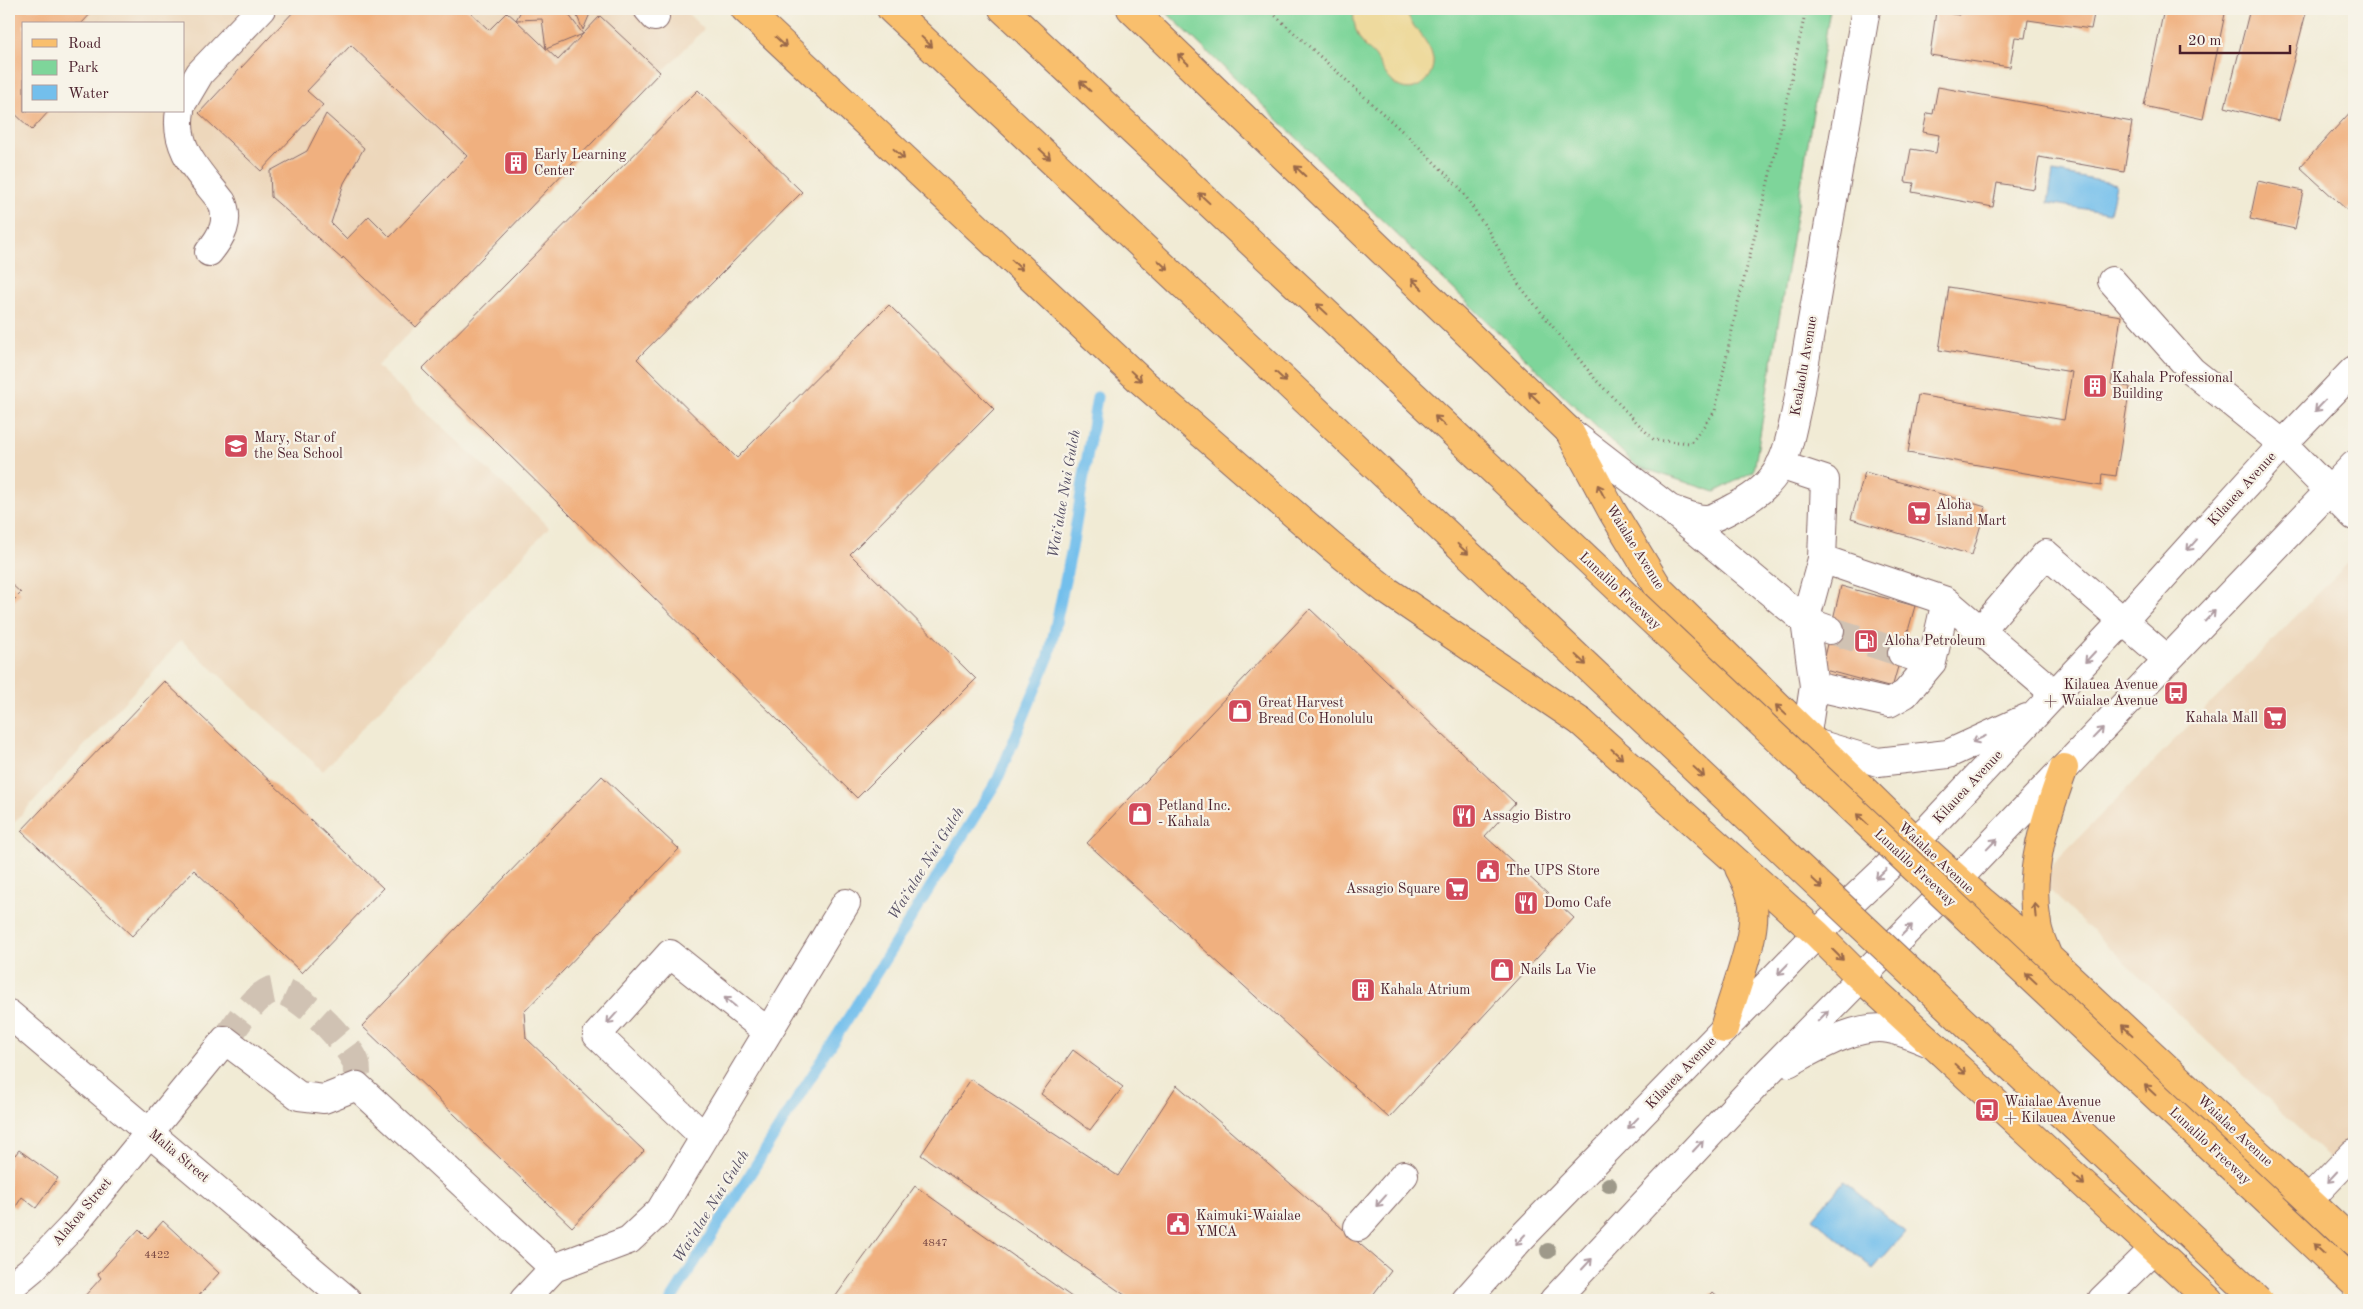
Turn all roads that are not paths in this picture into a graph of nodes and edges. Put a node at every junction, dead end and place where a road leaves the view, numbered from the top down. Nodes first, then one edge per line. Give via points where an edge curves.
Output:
1 (235, 9) edge
2 (261, 9) edge
3 (745, 9) edge
4 (891, 9) edge
5 (1003, 9) edge
6 (1131, 9) edge
7 (1866, 9) edge
8 (200, 73) junction
9 (185, 98) edge
10 (180, 112) edge
11 (208, 252) dead end
12 (2112, 281) dead end
13 (2354, 370) edge
14 (1569, 431) junction
15 (2283, 444) junction
16 (1780, 465) junction
17 (2354, 465) edge
18 (2328, 491) junction
19 (1670, 510) junction
20 (2354, 516) edge
21 (1822, 559) junction
22 (1946, 601) junction
23 (1805, 621) junction
24 (2123, 621) junction
25 (1830, 630) tunnel mouth
26 (1981, 630) junction
27 (1902, 652) tunnel mouth
28 (2168, 660) junction
29 (1932, 662) junction
30 (1814, 686) junction
31 (2047, 703) junction
32 (1812, 739) junction
33 (2064, 768) junction
34 (1916, 841) junction
35 (1736, 862) junction
36 (1958, 879) junction
37 (846, 903) dead end
38 (1817, 934) junction
39 (2048, 957) junction
40 (1860, 977) junction
41 (9, 1014) edge
42 (1724, 1029) junction
43 (768, 1032) junction
44 (1934, 1045) junction
45 (1768, 1072) junction
46 (149, 1131) junction
47 (704, 1137) junction
48 (2354, 1153) edge
49 (1404, 1175) dead end
50 (2309, 1200) junction
51 (1358, 1227) dead end
52 (2354, 1243) edge
53 (2154, 1249) junction
54 (554, 1268) junction
55 (2354, 1283) edge
56 (9, 1288) edge
57 (348, 1300) edge
58 (524, 1300) edge
59 (1466, 1300) edge
60 (1554, 1300) edge
61 (2102, 1300) edge
62 (2209, 1300) edge
63 (2258, 1300) edge

1 - 8 street
2 - 8 street
3 -> 35 main road via 1140,380 1332,547 1386,590 1581,722
4 -> 63 main road, bridge
55 -> 5 main road, Lunalilo Freeway, bridge
14 -> 6 main road, Waialae Avenue
7 - 16 street, Kealaolu Avenue via 1798,402
8 - 9 street
10 - 11 street via 180,133 190,163 224,209 224,230
12 - 15 street via 2192,371
13 -> 15 street, Kilauea Avenue
14 - 19 street, Kealaolu Avenue
32 -> 14 main road, Waialae Avenue via 1660,590
15 - 18 street
15 -> 24 street, Kilauea Avenue
16 - 19 street, Kealaolu Avenue via 1775,478 1758,496 1706,519
16 - 21 street via 1825,480
17 - 18 street
18 - 20 street
28 -> 18 street
19 - 23 street
21 - 22 street
21 - 23 street
22 - 26 street
22 - 29 street
23 - 25 street
23 - 30 street
24 - 26 street via 2046,554
24 - 28 street
24 -> 31 street, Kilauea Avenue
26 - 31 street
27 - 29 street
33 -> 28 street
29 - 30 street via 1905,694 1889,703
30 - 32 street
31 -> 32 street via 1948,754 1878,762
31 - 34 street, Kilauea Avenue
32 - 34 main road, Waialae Avenue
36 -> 33 street
39 -> 33 main road via 2034,906 2037,862
34 - 36 main road, Waialae Avenue
34 -> 38 street, Kilauea Avenue
35 - 38 main road
35 - 42 main road via 1749,888 1753,906 1751,939
36 - 39 main road, Waialae Avenue
40 -> 36 street
37 - 43 street
38 -> 40 main road
38 -> 42 street, Kilauea Avenue
50 -> 39 main road, Waialae Avenue
40 - 44 main road
45 -> 40 street
41 - 46 street, Malia Street
42 -> 59 street, Kilauea Avenue via 1521,1238
43 - 47 street
43 -> 47 street via 670,954 597,1035
44 - 45 street via 1886,1028 1867,1030 1844,1035
44 -> 53 main road
60 -> 45 street
46 - 54 street, Alakoa Street via 225,1040 298,1096 324,1099 357,1086
46 - 56 street, Alakoa Street via 73,1226
46 - 57 street, Malia Street
47 - 54 street via 660,1211 629,1240
48 -> 50 street
49 -> 51 street
50 - 52 main road, Waialae Avenue
53 - 61 street
53 - 62 main road
54 - 58 street

